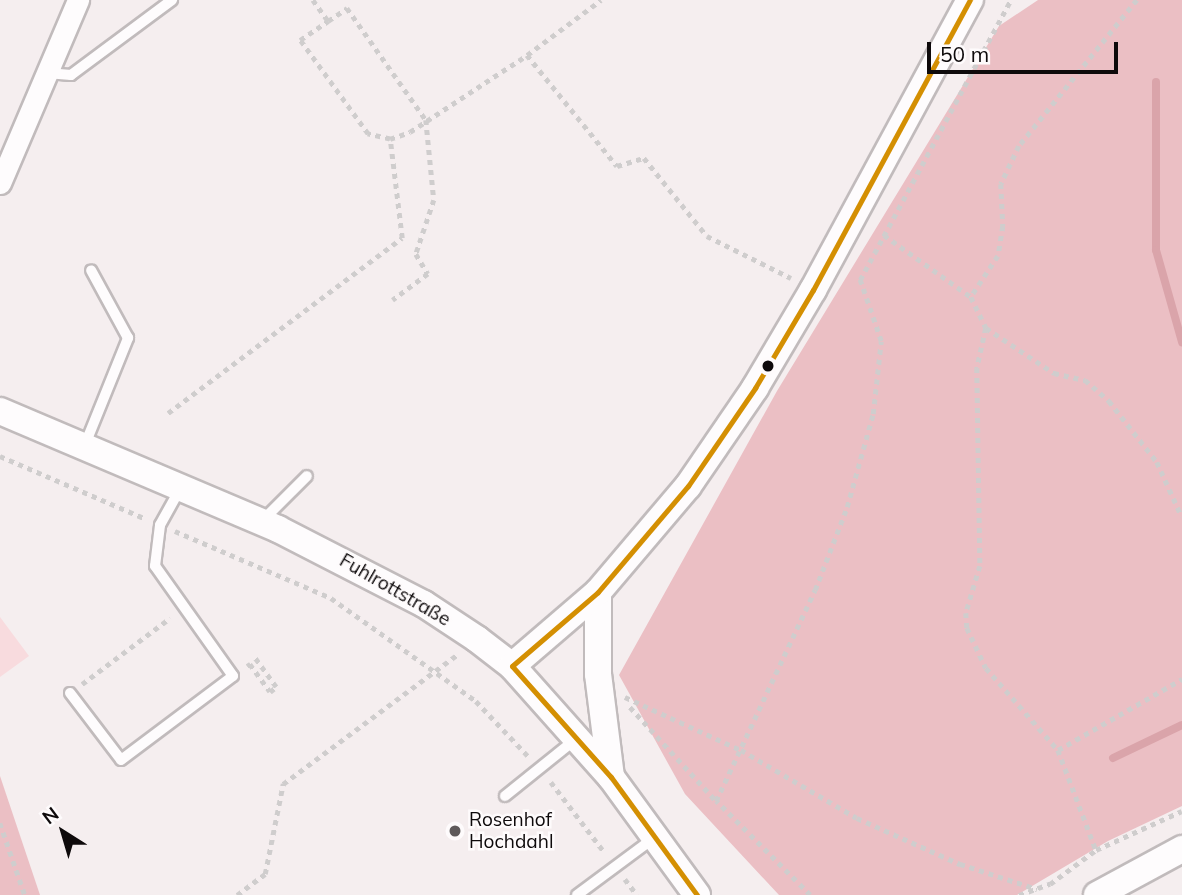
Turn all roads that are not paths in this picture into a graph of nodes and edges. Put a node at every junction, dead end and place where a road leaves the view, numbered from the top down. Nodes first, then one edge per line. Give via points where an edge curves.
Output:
1 (78, 0) edge
2 (172, 0) edge
3 (970, 0) edge
4 (47, 73) junction
5 (0, 183) edge
6 (91, 270) dead end
7 (0, 411) edge
8 (84, 447) junction
9 (307, 476) dead end
10 (180, 489) junction
11 (261, 522) junction
12 (598, 592) junction
13 (512, 666) junction
14 (70, 693) road end
15 (576, 739) junction
16 (611, 777) junction
17 (505, 796) dead end
18 (655, 837) junction
19 (1182, 849) edge
20 (578, 895) edge
21 (697, 895) edge
22 (1097, 895) edge

1 - 4 street
2 - 4 lane via 71,75
3 - 12 street via 755,388 688,486
4 - 5 street
6 - 8 lane via 128,338
7 - 8 street, Fuhlrottstraße
8 - 10 street, Fuhlrottstraße
9 - 11 lane
10 - 11 street, Fuhlrottstraße
10 - 14 lane via 160,525 155,566 233,676 121,760
11 - 13 street, Fuhlrottstraße via 364,571 477,639
12 - 13 street
12 - 16 street via 600,683
13 - 15 street, Fuhlrottstraße
15 - 16 street, Fuhlrottstraße
15 - 17 lane
16 - 18 street, Fuhlrottstraße
18 - 20 lane
18 - 21 street, Fuhlrottstraße
19 - 22 street

